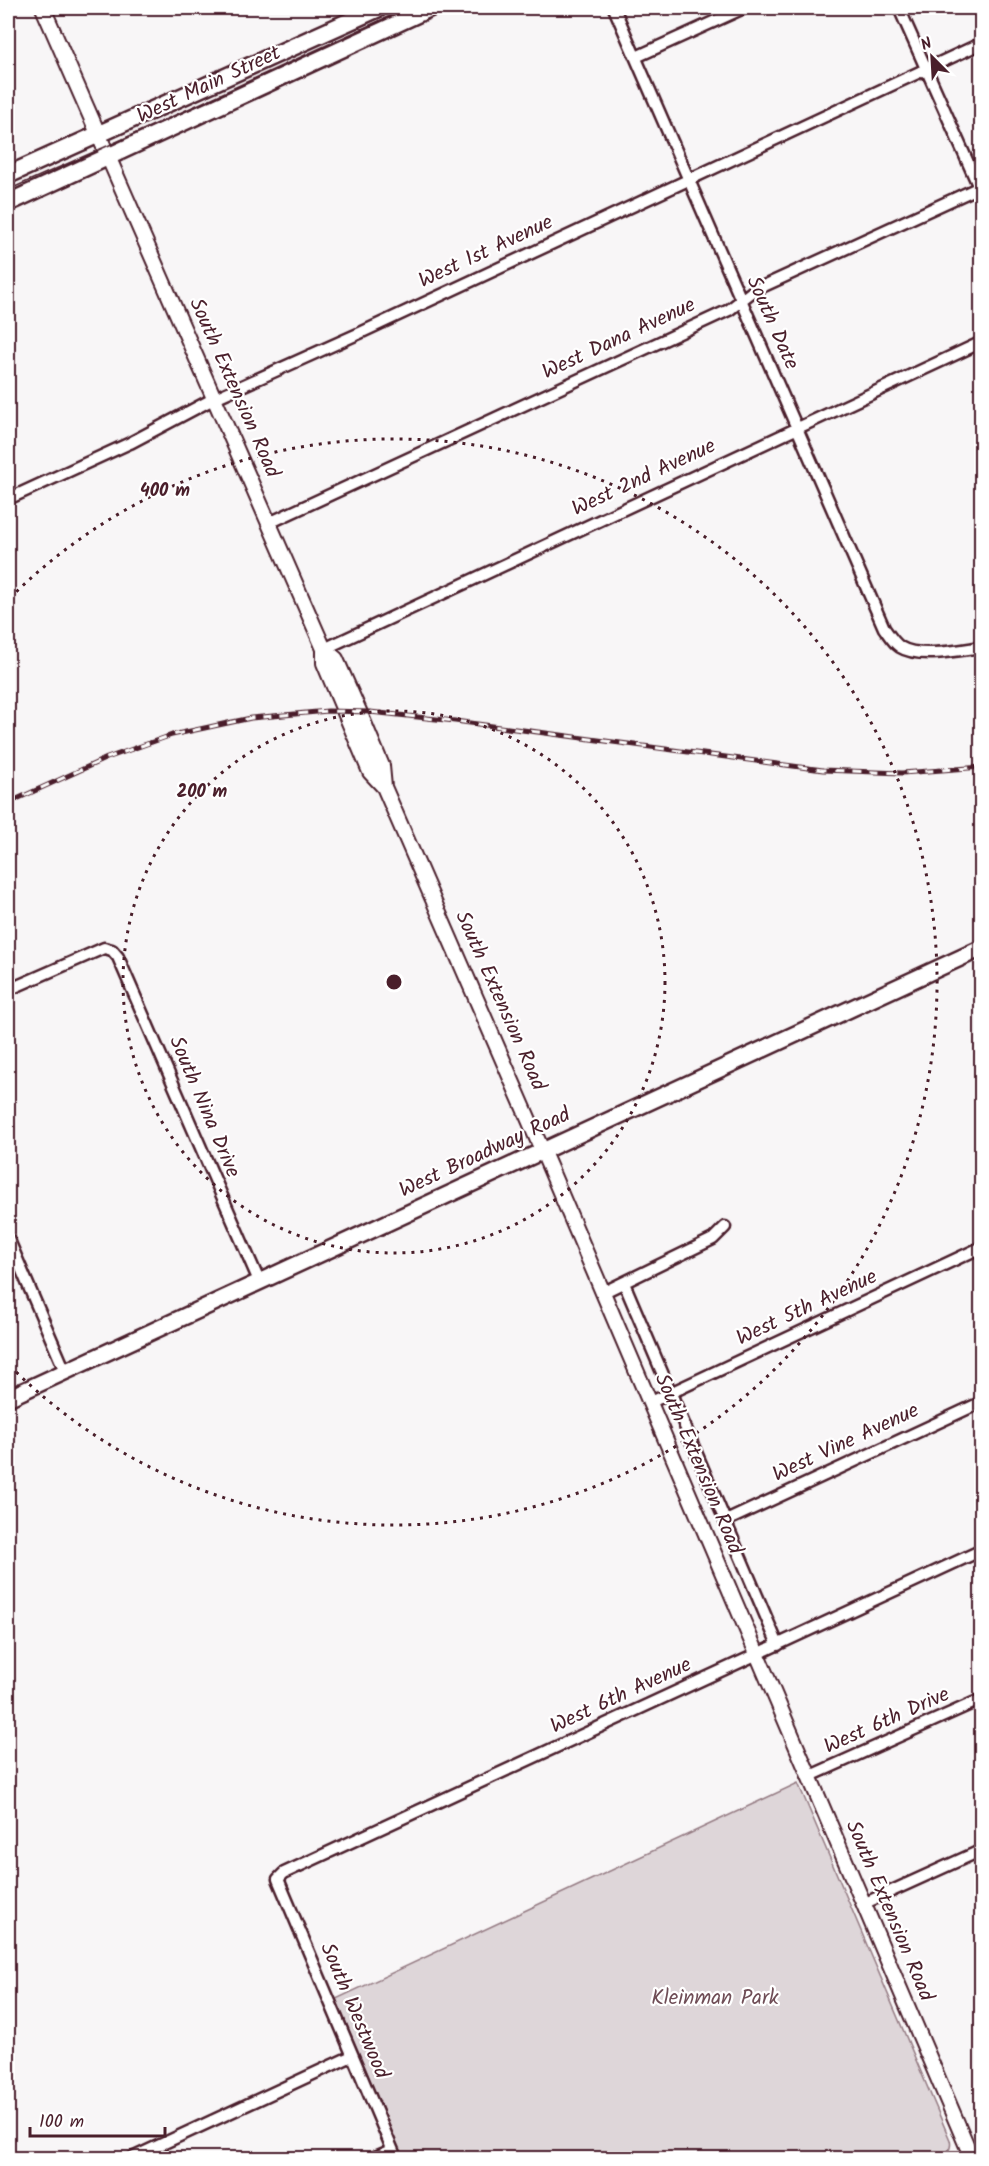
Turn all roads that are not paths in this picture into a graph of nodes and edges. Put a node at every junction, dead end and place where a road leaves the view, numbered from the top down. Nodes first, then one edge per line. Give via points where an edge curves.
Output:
1 (43, 8) edge
2 (379, 8) edge
3 (430, 8) edge
4 (614, 8) edge
5 (744, 8) edge
6 (899, 8) edge
7 (981, 43) edge
8 (636, 57) junction
9 (926, 69) junction
10 (104, 144) junction
11 (8, 175) edge
12 (688, 179) junction
13 (980, 189) edge
14 (8, 203) edge
15 (741, 301) junction
16 (981, 342) edge
17 (215, 398) junction
18 (796, 428) junction
19 (8, 499) edge
20 (270, 523) junction
21 (981, 647) edge
22 (324, 650) junction
23 (981, 948) edge
24 (8, 990) edge
25 (542, 1150) junction
26 (725, 1227) dead end
27 (8, 1238) edge
28 (981, 1247) edge
29 (259, 1281) junction
30 (624, 1283) junction
31 (602, 1293) junction
32 (65, 1371) junction
33 (671, 1393) junction
34 (8, 1398) edge
35 (981, 1402) edge
36 (649, 1403) junction
37 (726, 1521) junction
38 (981, 1550) edge
39 (778, 1645) junction
40 (756, 1655) junction
41 (981, 1700) edge
42 (808, 1777) junction
43 (981, 1850) edge
44 (278, 1879) joint
45 (863, 1904) junction
46 (352, 2056) junction
47 (394, 2154) edge
48 (981, 2154) edge
49 (132, 2158) edge
50 (373, 2158) edge
51 (972, 2158) edge

1 - 10 street, South Extension Road
2 - 10 main road, West Main Street
3 - 10 main road, West Main Street
4 - 8 street, South Date
5 - 8 street
6 - 9 street
7 - 9 street, West 1st Avenue
8 - 12 street, South Date
9 - 12 street, West 1st Avenue
9 - 13 street
10 - 11 main road, West Main Street
10 - 14 main road, West Main Street
10 - 17 street, South Extension Road
12 - 15 street, South Date
12 - 17 street, West 1st Avenue
13 - 15 street, West Dana Avenue via 753,291
15 - 18 street, South Date
15 - 20 street, West Dana Avenue via 729,310
16 - 18 street, West 2nd Avenue
17 - 19 street, West 1st Avenue via 130,444
17 - 20 street, South Extension Road
18 - 21 street, South Date via 893,641 902,648 922,652
18 - 22 street, West 2nd Avenue
20 - 22 street, South Extension Road
22 - 25 street, South Extension Road via 324,663 370,772 384,787
23 - 25 main road, West Broadway Road
24 - 29 street, South Nina Drive via 104,948 118,957
25 - 29 main road, West Broadway Road
25 - 31 street, South Extension Road
26 - 30 street via 713,1239
27 - 32 street
28 - 33 street, West 5th Avenue
29 - 32 main road, West Broadway Road
30 - 31 street
30 - 33 street, South Extension Road
31 - 36 street, South Extension Road
32 - 34 main road, West Broadway Road
33 - 36 street, West 5th Avenue
33 - 37 street, South Extension Road
35 - 37 street, West Vine Avenue
36 - 40 street, South Extension Road
37 - 39 street, South Extension Road
38 - 39 street, West 6th Avenue
39 - 40 street, West 6th Avenue
40 - 42 street, South Extension Road
40 - 44 street, West 6th Avenue
41 - 42 street, West 6th Drive
42 - 45 street, South Extension Road
43 - 45 street
44 - 46 street, South Westwood
45 - 51 street, South Extension Road
46 - 47 street, South Westwood
46 - 49 street
47 - 50 street
48 - 51 street

